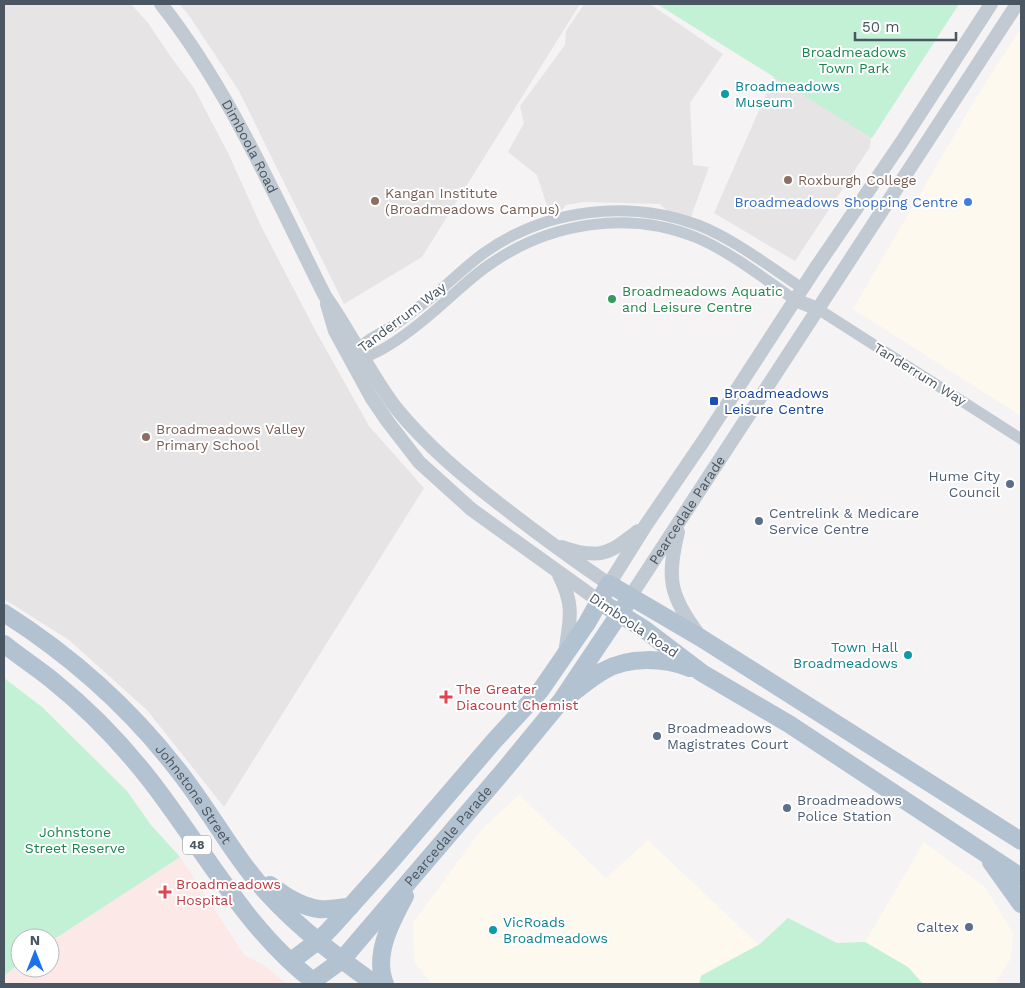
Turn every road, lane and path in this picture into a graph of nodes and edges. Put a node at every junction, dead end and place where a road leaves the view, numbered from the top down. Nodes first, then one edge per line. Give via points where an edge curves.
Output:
1 (160, 4) edge
2 (991, 4) edge
3 (1017, 4) edge
4 (798, 294) junction
5 (818, 309) junction
6 (357, 355) junction
7 (1021, 439) edge
8 (459, 473) junction
9 (447, 488) junction
10 (680, 521) junction
11 (646, 525) junction
12 (550, 543) junction
13 (558, 572) junction
14 (609, 584) junction
15 (630, 597) junction
16 (599, 601) junction
17 (4, 613) edge
18 (620, 614) junction
19 (701, 638) junction
20 (4, 644) edge
21 (565, 656) junction
22 (702, 673) junction
23 (562, 700) junction
24 (464, 775) junction
25 (486, 792) junction
26 (1021, 841) edge
27 (979, 848) junction
28 (421, 866) junction
29 (247, 869) junction
30 (1021, 877) edge
31 (1021, 904) edge
32 (350, 906) junction
33 (318, 941) junction
34 (342, 960) junction
35 (291, 961) junction
36 (315, 983) edge
37 (375, 984) edge
38 (385, 984) edge

1 - 6 street, Dimboola Road via 198,54 227,103 325,296 335,331
2 - 4 street, Pearcedale Parade via 902,143
3 - 5 street, Pearcedale Parade
4 - 5 street, Tanderrum Way
4 - 6 street, Tanderrum Way via 694,237 638,224 578,226 538,239 492,262 424,319 382,349
4 - 11 street, Pearcedale Parade
5 - 7 street, Tanderrum Way
5 - 10 street, Pearcedale Parade
6 - 8 street, Dimboola Road via 402,415
6 - 9 street, Dimboola Road via 371,397 419,462
8 - 9 street
8 - 12 street, Dimboola Road
9 - 13 street, Dimboola Road
10 - 15 street, Pearcedale Parade
10 - 19 street via 671,570 673,585 681,610
11 - 12 street via 603,553 584,554
11 - 14 street, Pearcedale Parade
12 - 14 street, Dimboola Road
13 - 16 street, Dimboola Road
13 - 21 street via 570,600
14 - 15 main road, Dimboola Road
14 - 16 main road, Pearcedale Parade
15 - 18 main road, Pearcedale Parade
15 - 19 main road, Dimboola Road
16 - 18 main road, Dimboola Road
16 - 21 main road, Pearcedale Parade
17 - 29 main road, Johnstone Street / 48 via 51,646 139,722 178,770
18 - 22 main road, Dimboola Road via 666,644
18 - 23 main road, Pearcedale Parade
19 - 26 main road, Dimboola Road
20 - 35 main road, Johnstone Street / 48 via 73,698 132,758 245,911
21 - 24 main road, Pearcedale Parade via 540,691
22 - 23 main road via 676,663 628,662 604,670
22 - 27 main road, Dimboola Road via 789,724
23 - 25 main road, Pearcedale Parade
24 - 25 main road
24 - 32 main road, Pearcedale Parade
25 - 28 main road, Pearcedale Parade
27 - 30 main road, Dimboola Road
27 - 31 main road
28 - 34 main road, Pearcedale Parade
28 - 38 main road via 396,912 381,954 380,966
29 - 32 main road via 284,895 306,905 319,909
29 - 33 main road, Johnstone Street / 48
32 - 33 main road, Pearcedale Parade
33 - 34 main road, Johnstone Street / 48
33 - 35 main road, Pearcedale Parade
34 - 36 main road, Pearcedale Parade
34 - 37 main road, Johnstone Street / 48
35 - 36 main road, Johnstone Street / 48

